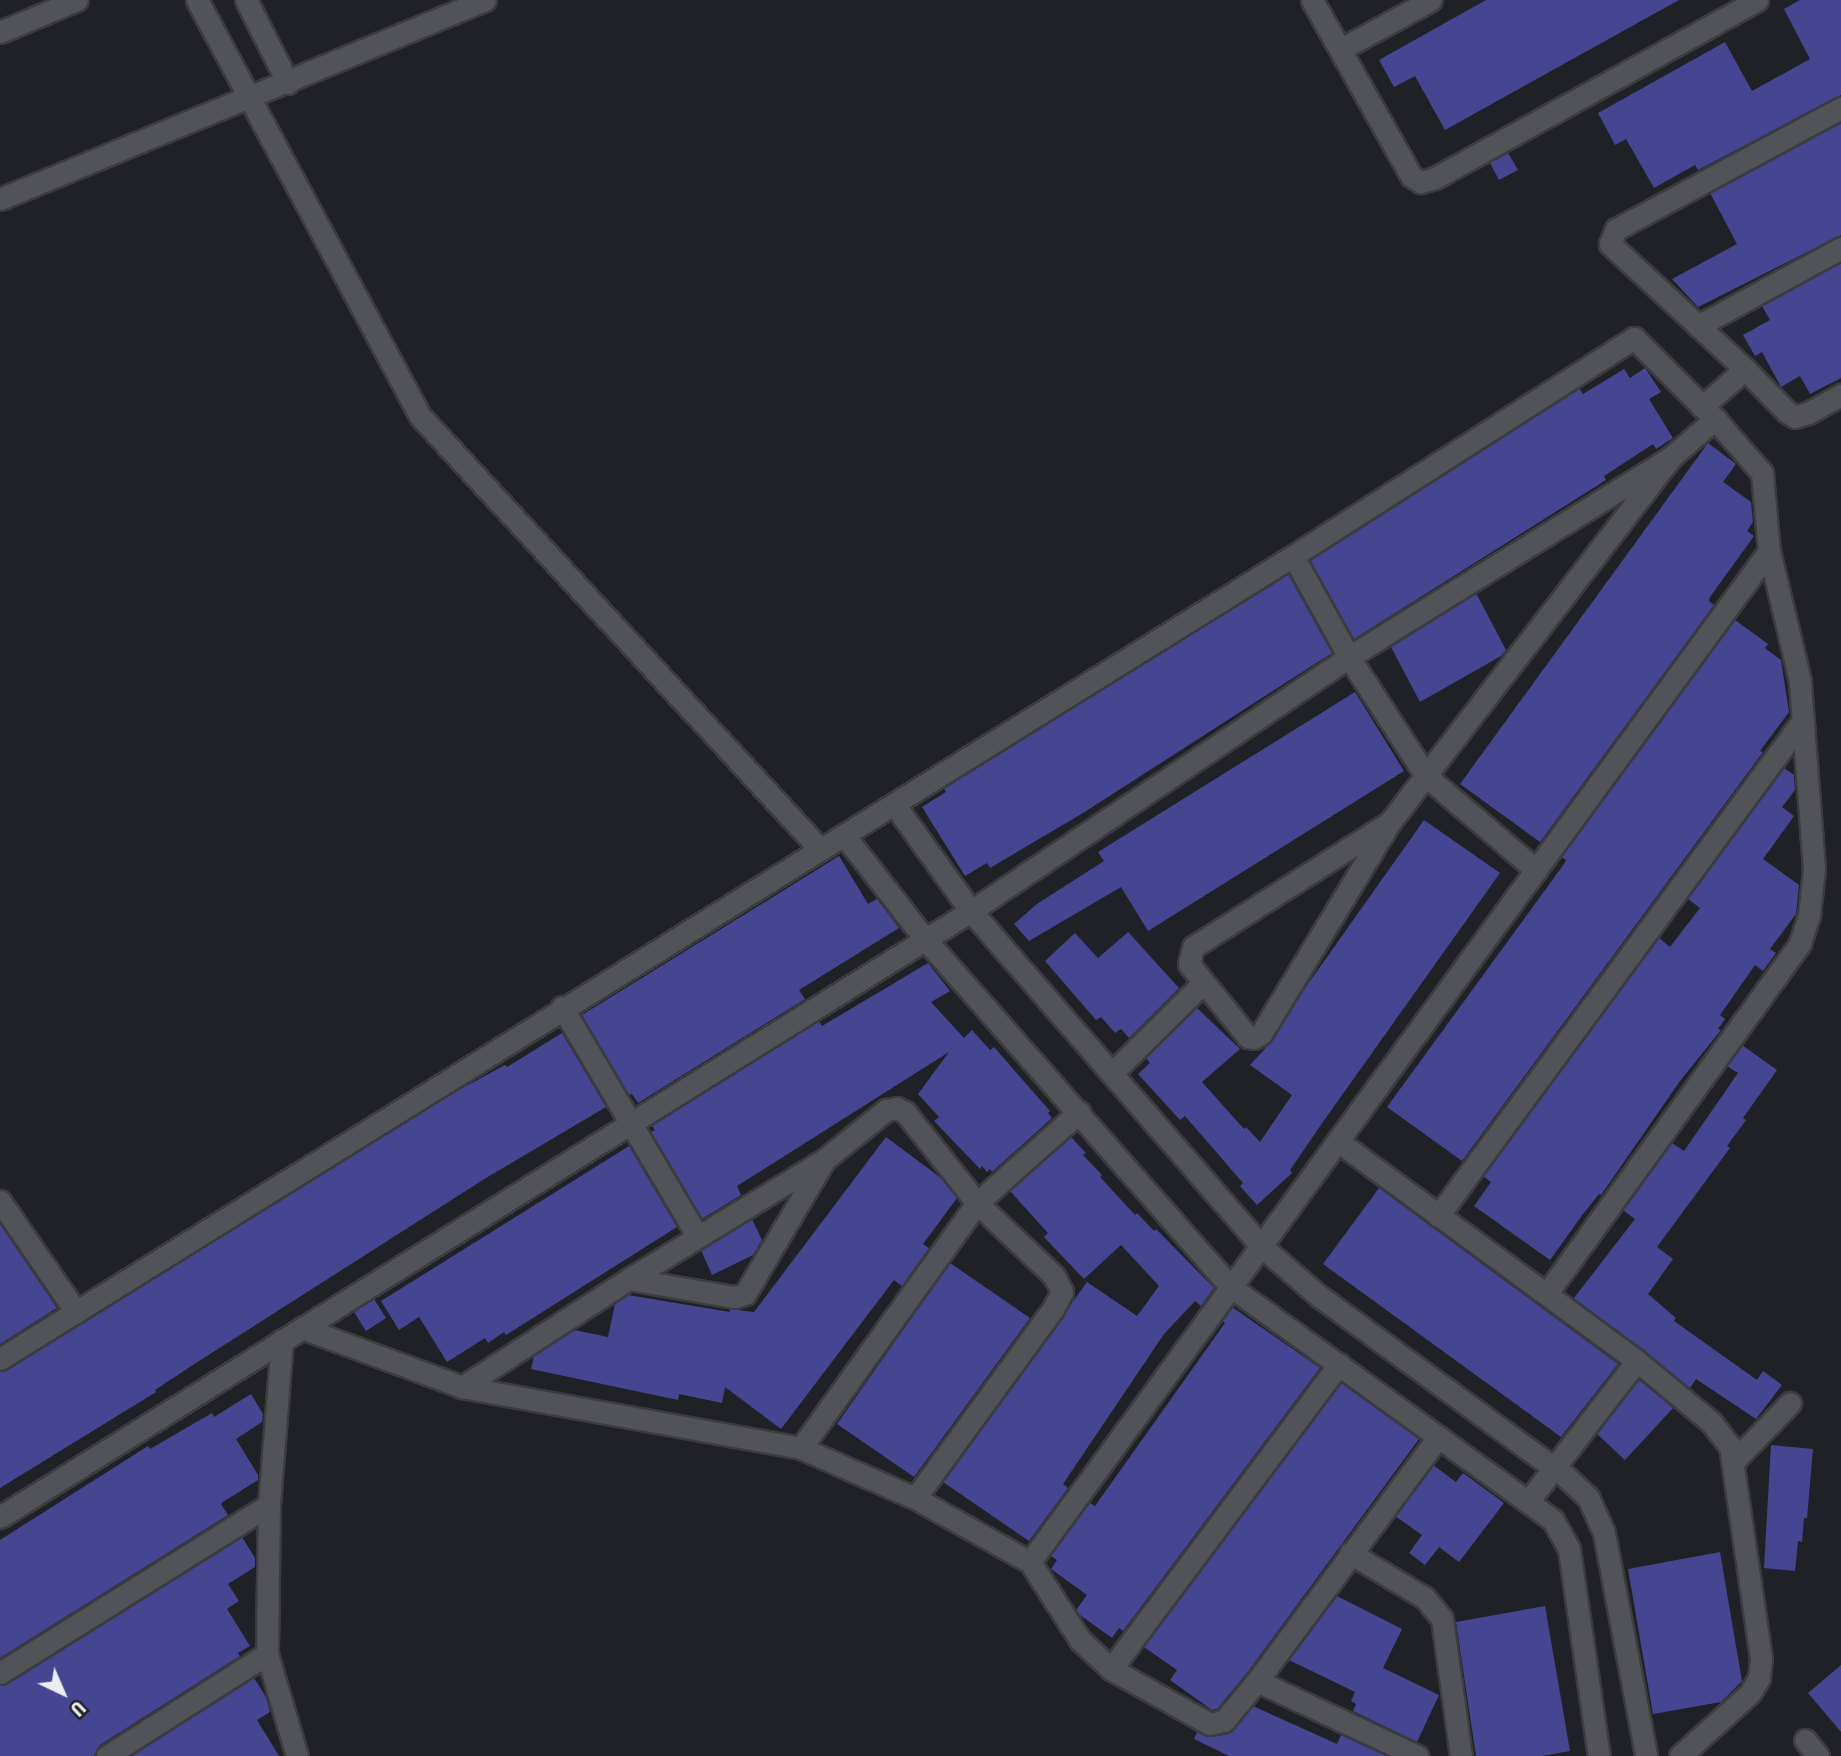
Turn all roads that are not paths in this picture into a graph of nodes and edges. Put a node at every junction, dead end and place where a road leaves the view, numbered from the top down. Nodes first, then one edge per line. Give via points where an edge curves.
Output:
1 (77, 0) edge
2 (197, 0) edge
3 (246, 0) edge
4 (485, 0) edge
5 (1312, 0) edge
6 (1431, 0) edge
7 (1747, 2) edge
8 (36, 8) edge
9 (0, 32) edge
10 (1342, 49) junction
11 (288, 83) junction
12 (247, 99) junction
13 (1841, 108) edge
14 (0, 199) edge
15 (1841, 248) edge
16 (1698, 326) junction
17 (1721, 395) junction
18 (1841, 395) edge
19 (1670, 458) junction
20 (1769, 551) junction
21 (1293, 556) junction
22 (1349, 657) junction
23 (1802, 720) junction
24 (1426, 776) junction
25 (894, 804) junction
26 (1391, 822) junction
27 (844, 835) junction
28 (820, 849) junction
29 (1536, 870) junction
30 (971, 911) junction
31 (925, 939) junction
32 (1203, 983) junction
33 (562, 1007) junction
34 (1113, 1072) junction
35 (1079, 1112) junction
36 (629, 1121) junction
37 (1339, 1142) junction
38 (824, 1160) junction
39 (0, 1201) edge
40 (977, 1203) junction
41 (1438, 1216) junction
42 (698, 1237) junction
43 (1261, 1246) junction
44 (629, 1279) junction
45 (1231, 1287) junction
46 (1546, 1293) junction
47 (76, 1312) junction
48 (302, 1328) junction
49 (282, 1340) junction
50 (0, 1359) edge
51 (1637, 1361) junction
52 (1339, 1364) junction
53 (463, 1387) junction
54 (1790, 1403) dead end
55 (1438, 1437) junction
56 (801, 1448) junction
57 (1733, 1462) junction
58 (1552, 1467) junction
59 (915, 1497) junction
60 (1529, 1500) junction
61 (269, 1505) junction
62 (0, 1517) edge
63 (1350, 1553) junction
64 (1030, 1562) junction
65 (267, 1654) junction
66 (1111, 1669) junction
67 (0, 1673) edge
68 (1257, 1681) junction
69 (107, 1756) edge
70 (297, 1756) edge
71 (1417, 1756) edge
72 (1461, 1756) edge
73 (1598, 1756) edge
74 (1646, 1756) edge
75 (1680, 1756) edge

1 - 8 street
2 - 12 street
3 - 11 street
4 - 11 street
5 - 10 street
6 - 10 street
7 - 10 street via 1421,182 1411,176
8 - 9 street
11 - 12 street
12 - 14 street
12 - 28 street via 420,415
13 - 16 street via 1616,229 1611,238 1613,249
15 - 16 street
16 - 17 street
17 - 18 street via 1795,417
17 - 19 street
17 - 20 street via 1762,473
17 - 21 street via 1630,339
19 - 22 street
19 - 24 street
20 - 23 street via 1800,681
20 - 29 street
21 - 22 street
21 - 25 street
22 - 24 street
22 - 30 street
23 - 41 street
23 - 46 street via 1814,869 1813,898 1800,943
24 - 26 street
24 - 29 street
25 - 27 street
25 - 30 street
26 - 32 street via 1193,947 1189,964
26 - 32 street via 1261,1034 1248,1037
27 - 28 street
27 - 31 street
28 - 33 street
29 - 37 street
30 - 31 street
30 - 34 street
31 - 35 street
31 - 36 street
32 - 34 street
33 - 36 street
33 - 47 street
34 - 43 street
35 - 40 street
35 - 45 street
36 - 42 street
36 - 48 street
37 - 41 street
37 - 43 street
38 - 40 street via 886,1110 897,1108 905,1112
38 - 42 street
38 - 44 street via 746,1294 734,1297
39 - 47 street
40 - 56 street
40 - 59 street via 1054,1276 1062,1293
41 - 46 street
42 - 44 street
43 - 45 street
43 - 58 street via 1319,1296
44 - 53 street
45 - 52 street
45 - 64 street
46 - 51 street
47 - 50 street
48 - 49 street
48 - 53 street
49 - 61 street
49 - 62 street
51 - 57 street via 1710,1422 1730,1446
51 - 58 street
52 - 55 street
52 - 66 street
53 - 56 street
54 - 57 street
55 - 60 street
55 - 63 street
56 - 59 street
57 - 75 street via 1759,1678 1750,1693
58 - 60 street
58 - 74 street via 1588,1497 1604,1532
59 - 64 street
60 - 73 street via 1553,1520 1569,1549
61 - 65 street
61 - 67 street
63 - 68 street
63 - 72 street via 1425,1598 1442,1619
64 - 66 street via 1080,1640
65 - 69 street
65 - 70 street
66 - 68 street via 1210,1724 1224,1721
68 - 71 street

